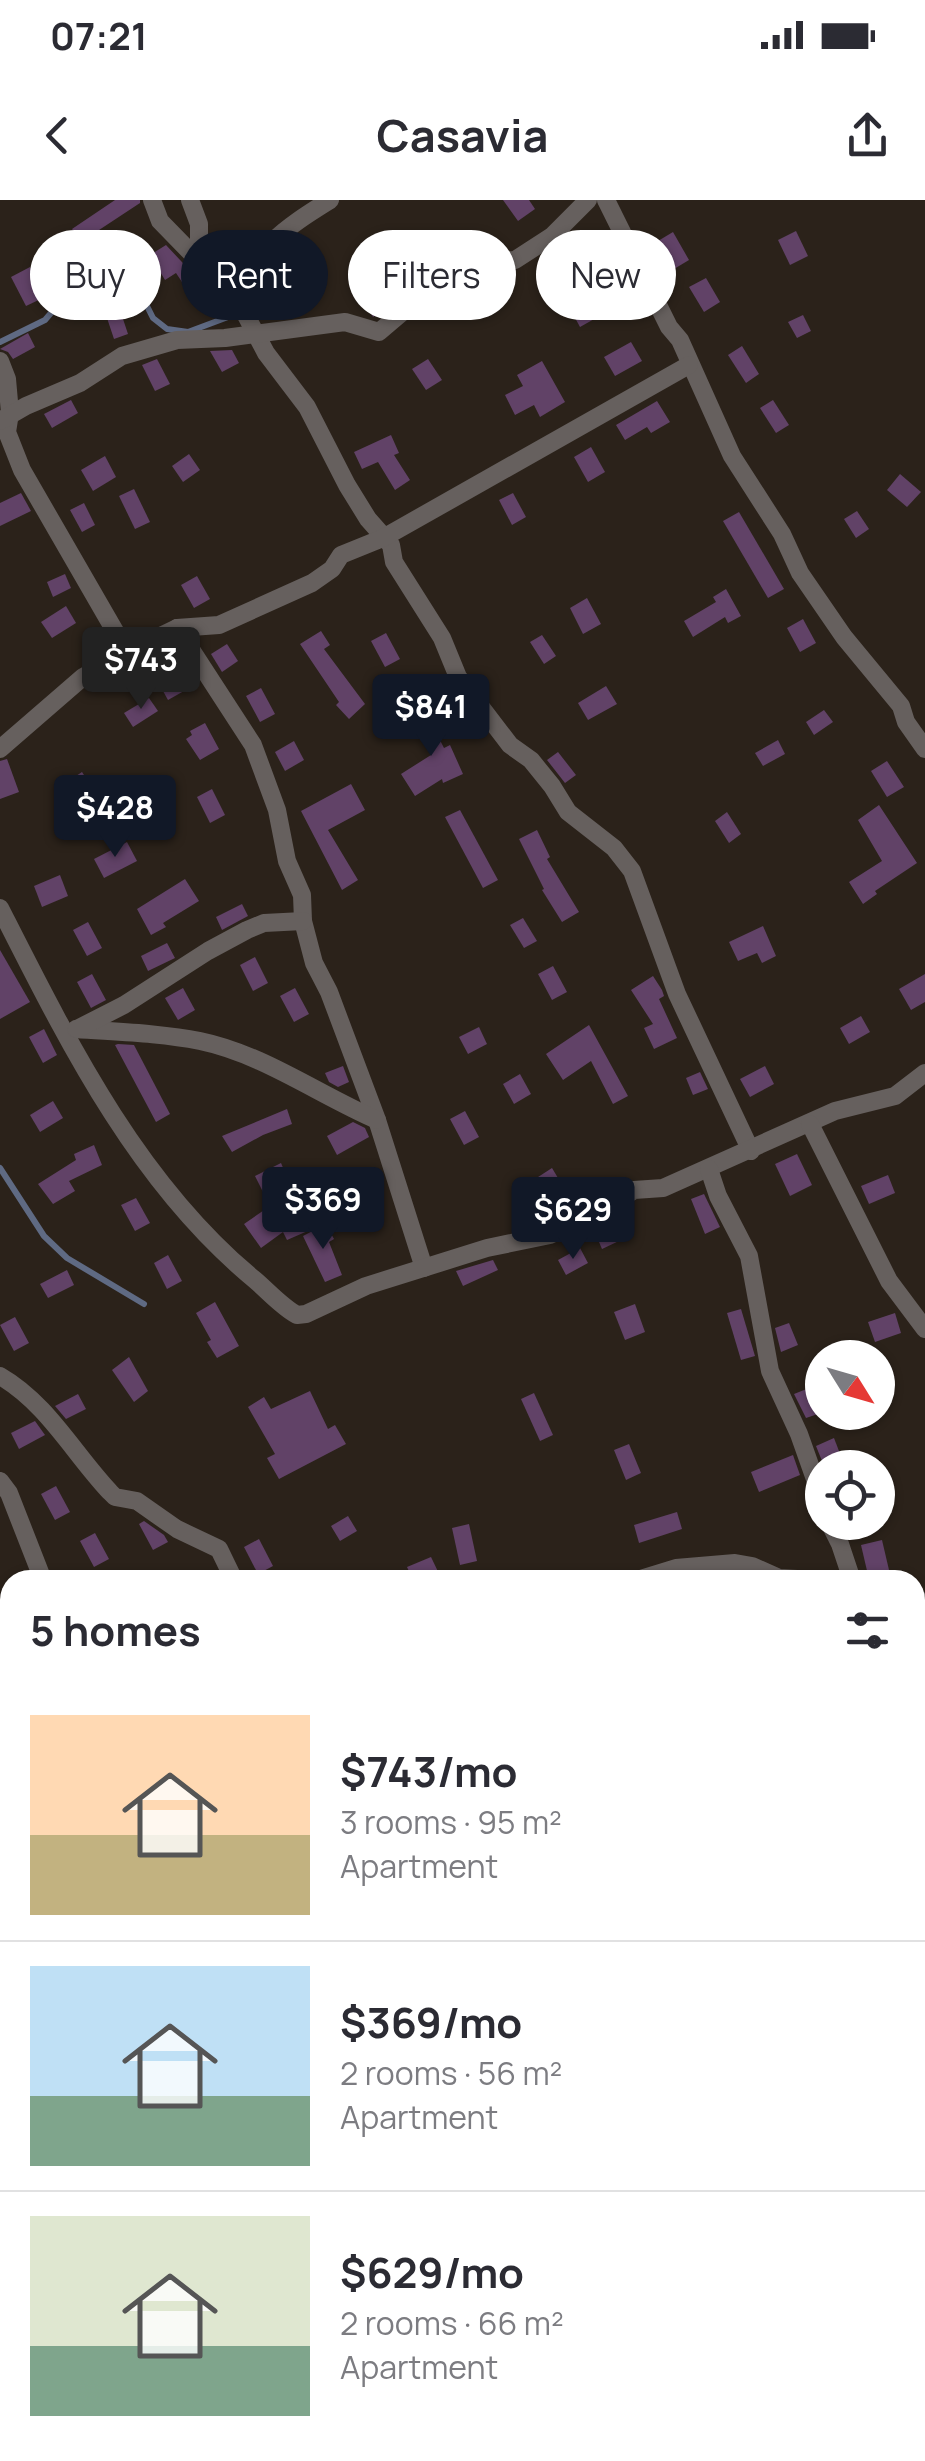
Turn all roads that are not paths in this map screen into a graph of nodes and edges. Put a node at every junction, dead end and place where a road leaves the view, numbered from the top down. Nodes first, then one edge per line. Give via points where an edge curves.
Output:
1 (152, 200) edge
2 (190, 200) edge
3 (330, 200) edge
4 (588, 200) edge
5 (606, 200) edge
6 (198, 230) edge
7 (283, 230) edge
8 (181, 243) edge
9 (248, 320) edge
10 (255, 334) junction
11 (0, 361) edge
12 (689, 365) junction
13 (5, 417) edge
14 (382, 538) junction
15 (177, 628) junction
16 (127, 652) junction
17 (0, 749) edge
18 (925, 749) edge
19 (0, 908) edge
20 (304, 922) junction
21 (70, 1030) junction
22 (925, 1073) edge
23 (377, 1120) junction
24 (810, 1124) junction
25 (751, 1151) junction
26 (709, 1169) junction
27 (424, 1268) junction
28 (925, 1329) edge
29 (0, 1376) edge
30 (805, 1451) edge
31 (0, 1480) edge
32 (838, 1540) edge
33 (40, 1570) edge
34 (229, 1570) edge
35 (669, 1570) edge
36 (704, 1570) edge
37 (849, 1570) edge

1 - 8 street
2 - 6 street
3 - 7 street
4 - 10 street via 515,260 458,264 378,332 345,322
5 - 12 street
9 - 10 street
10 - 13 street via 177,340 122,356
10 - 14 street via 307,407
11 - 13 street via 7,379
12 - 14 street
12 - 18 street via 800,573 902,706
13 - 16 street via 22,470
14 - 15 street via 341,556 312,583 219,625
14 - 25 street via 458,677 568,812 632,871 677,994
15 - 16 street
15 - 20 street via 253,745 302,895
16 - 17 street via 83,677
19 - 21 street
20 - 21 street via 247,930 124,1006
20 - 23 street
21 - 23 street via 201,1041
21 - 27 street via 150,1170 216,1247 291,1312 306,1314
22 - 24 street via 895,1096
23 - 27 street
24 - 25 street
24 - 28 street via 889,1281
25 - 26 street
26 - 27 street via 664,1188 634,1190 550,1234
26 - 30 street via 748,1256 770,1371
29 - 34 street via 45,1412 110,1492 219,1549
31 - 33 street
32 - 37 street
35 - 36 street

